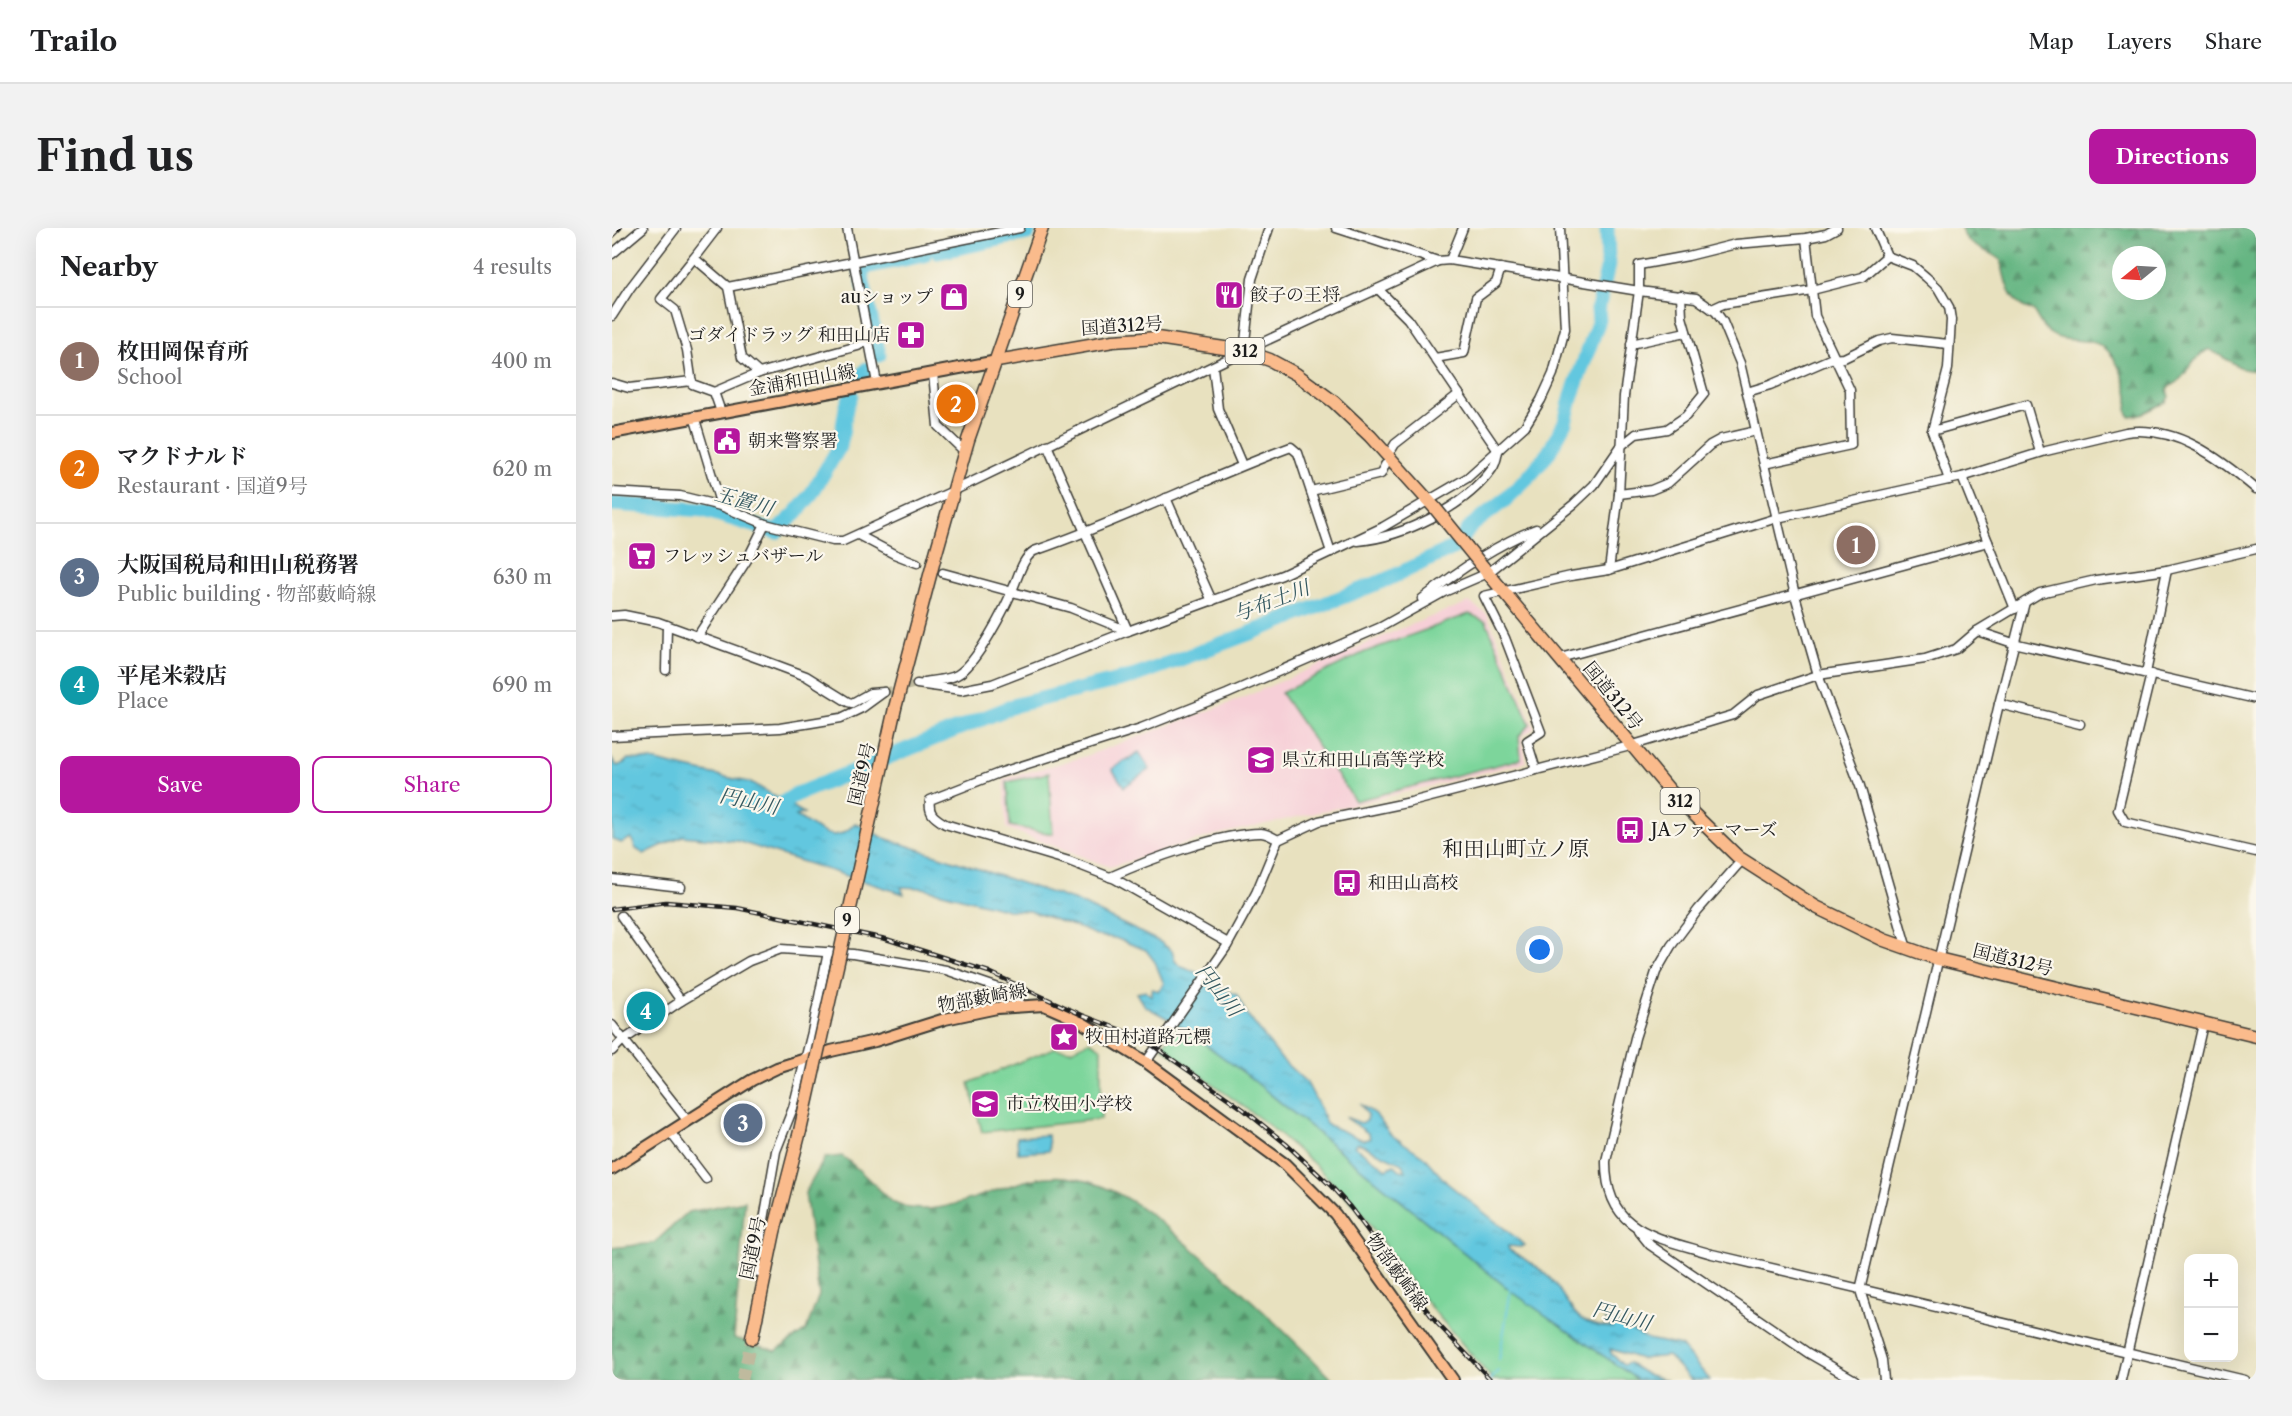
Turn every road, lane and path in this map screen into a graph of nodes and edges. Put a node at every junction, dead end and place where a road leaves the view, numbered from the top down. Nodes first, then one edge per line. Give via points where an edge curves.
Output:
1 (643, 228) edge
2 (676, 228) edge
3 (717, 228) edge
4 (847, 228) edge
5 (1020, 228) edge
6 (1042, 228) edge
7 (1269, 228) edge
8 (1463, 228) edge
9 (1560, 228) edge
10 (1837, 228) edge
11 (1875, 228) edge
12 (1342, 229) edge
13 (1806, 238) junction
14 (612, 254) edge
15 (1887, 256) junction
16 (694, 258) junction
17 (1450, 260) junction
18 (853, 261) junction
19 (1438, 261) junction
20 (1501, 268) junction
21 (1564, 279) junction
22 (728, 287) junction
23 (1378, 289) junction
24 (1812, 290) junction
25 (1639, 291) junction
26 (1681, 295) junction
27 (1712, 309) junction
28 (612, 316) edge
29 (1686, 332) junction
30 (868, 339) junction
31 (1631, 344) junction
32 (1948, 344) junction
33 (1244, 351) junction
34 (1435, 358) junction
35 (1837, 358) junction
36 (997, 361) junction
37 (1213, 367) junction
38 (759, 373) junction
39 (933, 373) junction
40 (692, 381) junction
41 (612, 383) edge
42 (877, 383) junction
43 (714, 392) junction
44 (1746, 392) junction
45 (1459, 394) junction
46 (721, 411) junction
47 (694, 416) junction
48 (1756, 431) junction
49 (1932, 431) junction
50 (612, 433) edge
51 (1047, 445) junction
52 (1621, 446) junction
53 (1392, 449) dead end
54 (964, 451) junction
55 (1498, 451) junction
56 (2040, 452) junction
57 (1764, 464) junction
58 (1242, 465) junction
59 (1385, 465) dead end
60 (1962, 477) junction
61 (1949, 480) junction
62 (2256, 489) edge
63 (953, 491) junction
64 (1311, 491) junction
65 (612, 492) edge
66 (1619, 494) junction
67 (1166, 498) junction
68 (1431, 504) junction
69 (720, 506) junction
70 (1777, 518) junction
71 (765, 524) junction
72 (1546, 525) junction
73 (1085, 533) junction
74 (858, 535) junction
75 (1351, 542) junction
76 (1988, 542) junction
77 (2256, 549) edge
78 (1331, 552) junction
79 (917, 563) dead end
80 (1486, 570) junction
81 (1609, 570) junction
82 (2167, 570) junction
83 (943, 573) dead end
84 (1504, 591) junction
85 (1012, 592) junction
86 (1795, 595) junction
87 (1212, 601) junction
88 (2025, 602) junction
89 (2015, 609) junction
90 (1406, 613) junction
91 (612, 616) edge
92 (667, 625) junction
93 (1128, 631) junction
94 (1977, 631) junction
95 (697, 637) junction
96 (2013, 643) junction
97 (1560, 658) junction
98 (666, 670) dead end
99 (2148, 674) junction
100 (1818, 675) junction
101 (2256, 699) edge
102 (1999, 704) junction
103 (2080, 723) dead end
104 (612, 736) edge
105 (1630, 746) junction
106 (1536, 770) junction
107 (1278, 840) junction
108 (2256, 852) edge
109 (1742, 860) junction
110 (1110, 878) junction
111 (612, 879) edge
112 (681, 887) dead end
113 (621, 916) dead end
114 (1227, 944) junction
115 (1907, 949) junction
116 (828, 952) junction
117 (1938, 959) junction
118 (681, 1000) junction
119 (1021, 1005) junction
120 (2203, 1024) junction
121 (612, 1025) edge
122 (2256, 1036) edge
123 (622, 1041) junction
124 (612, 1051) edge
125 (805, 1059) junction
126 (1146, 1062) junction
127 (687, 1120) junction
128 (670, 1132) junction
129 (612, 1169) edge
130 (706, 1179) dead end
131 (1636, 1227) junction
132 (766, 1274) junction
133 (1860, 1290) junction
134 (752, 1338) tunnel mouth
135 (2126, 1353) junction
136 (1453, 1380) edge
137 (1855, 1380) edge
138 (1884, 1380) edge
139 (2121, 1380) edge
140 (2245, 1380) edge

1 - 14 street
2 - 28 street
3 - 16 street
4 - 18 street
5 - 18 street
6 - 36 highway, 国道9号 / 9
7 - 33 street via 1252,279
8 - 17 street
9 - 21 street
10 - 13 street
11 - 15 street
12 - 19 street
13 - 24 street
13 - 25 street via 1736,244 1639,265
15 - 24 street via 1863,278
15 - 32 street via 1912,266 1938,288 1952,320
16 - 22 street
16 - 40 street via 661,299 675,310
17 - 19 street
17 - 20 street
18 - 22 street
18 - 30 street
19 - 23 street
20 - 21 street
20 - 34 street via 1496,284 1476,298 1464,353
21 - 25 street
21 - 55 street via 1565,329 1553,375 1525,426
22 - 38 street via 742,358
23 - 33 street
23 - 34 street via 1408,319
24 - 27 street
24 - 35 street via 1815,316
25 - 26 street
25 - 31 street
26 - 27 street via 1696,298
26 - 29 street
27 - 44 street via 1729,333
29 - 31 street
29 - 52 street via 1704,394 1686,416 1667,429 1636,434
30 - 38 street via 858,346
30 - 42 street
31 - 52 street
32 - 35 street via 1892,338
32 - 49 street via 1948,369
33 - 36 highway, 国道312号 / 312 via 1157,338 1113,341
33 - 37 street
33 - 68 highway, 国道312号 / 312 via 1296,374 1334,402
34 - 45 street
35 - 44 street
35 - 57 street via 1850,390 1851,445
36 - 39 main road, 金浦和田山線
36 - 54 highway, 国道9号 / 9
37 - 51 street
37 - 58 street via 1218,409
38 - 43 street
39 - 42 main road, 金浦和田山線
39 - 54 street via 938,426
40 - 41 street via 629,388
40 - 43 street
42 - 46 main road, 金浦和田山線
43 - 46 street
44 - 48 street
45 - 53 street
45 - 55 street
46 - 47 main road, 金浦和田山線
47 - 50 main road, 金浦和田山線
47 - 69 street
48 - 57 street
48 - 66 street via 1721,438 1668,483 1651,490
49 - 56 street via 2026,405
49 - 61 street
51 - 63 street
51 - 73 street
52 - 66 street
52 - 72 street via 1594,485
54 - 63 highway, 国道9号 / 9
55 - 68 street
55 - 75 street via 1494,467 1480,482 1431,518 1378,539
56 - 60 street
56 - 62 street via 2126,432 2163,433 2200,448
57 - 70 street
58 - 64 street via 1291,447 1298,453
58 - 67 street
59 - 64 street via 1381,474
60 - 61 street
60 - 76 street
61 - 70 street
63 - 74 street
63 - 132 highway, 国道9号 / 9, bridge via 895,708
64 - 78 street
65 - 69 street via 680,496
66 - 81 street
67 - 73 street
67 - 87 street
68 - 75 street
68 - 80 highway, 国道312号 / 312, bridge
69 - 71 street
70 - 81 street
70 - 86 street
71 - 74 street via 833,541
71 - 95 street via 747,560
72 - 80 street
72 - 90 street via 1521,534 1449,578
73 - 85 street via 1027,555
73 - 93 street
74 - 79 street
75 - 78 street
76 - 86 street
76 - 89 street
77 - 82 street
78 - 87 street
80 - 84 highway, 国道312号 / 312
80 - 90 street
81 - 84 street
82 - 88 street via 2081,583 2040,593
82 - 99 street
83 - 85 street
84 - 97 highway, 国道312号 / 312
84 - 106 street via 1484,596 1505,638 1541,732 1527,741
85 - 93 street via 1071,608
85 - 93 street via 964,671 917,684 961,690 976,688
86 - 97 street
86 - 100 street
87 - 93 street
88 - 89 street
88 - 96 street
89 - 94 street
90 - 110 street via 1227,694 1141,728 999,773 930,800 931,815 945,824 1069,861
91 - 92 street
92 - 95 street
92 - 98 street
94 - 96 street
94 - 100 street via 1956,649 1925,659
95 - 104 street via 806,676 848,702 884,692 862,708 831,720 780,728
96 - 99 street
96 - 102 street
97 - 105 highway, 国道312号 / 312
99 - 101 street
99 - 108 street via 2118,810 2125,822
100 - 105 street via 1758,695 1733,715
100 - 115 street via 1860,786
102 - 103 street
102 - 117 street
105 - 106 street
105 - 109 highway, 国道312号 / 312
106 - 107 street via 1319,821
107 - 110 street via 1263,833 1236,837 1194,847
107 - 114 street via 1256,893
109 - 115 highway, 国道312号 / 312 via 1816,907
109 - 131 street via 1671,946 1656,972 1643,1010 1606,1161 1605,1180 1615,1208
110 - 114 street
111 - 112 street
113 - 118 street
114 - 126 street
115 - 117 highway, 国道312号 / 312
116 - 118 street via 781,949 749,961
116 - 119 street via 946,970 1016,994
116 - 125 street
117 - 120 highway, 国道312号 / 312
117 - 133 street
118 - 123 street
119 - 125 main road, 物部藪崎線 via 945,1019
119 - 126 main road, 物部藪崎線 via 1044,1005 1076,1019
120 - 122 highway, 国道312号 / 312
120 - 135 street
121 - 123 street
123 - 124 street
123 - 127 street
125 - 127 main road, 物部藪崎線 via 752,1080
125 - 132 street via 793,1108 776,1151 757,1260 759,1273
126 - 136 main road, 物部藪崎線 via 1285,1164 1335,1214
127 - 128 main road, 物部藪崎線
128 - 129 main road, 物部藪崎線
128 - 130 street
131 - 133 street via 1712,1254
131 - 137 street via 1650,1245 1808,1353
132 - 134 highway, 国道9号 / 9
133 - 135 street
133 - 138 street via 1882,1360
135 - 139 street
135 - 140 street

